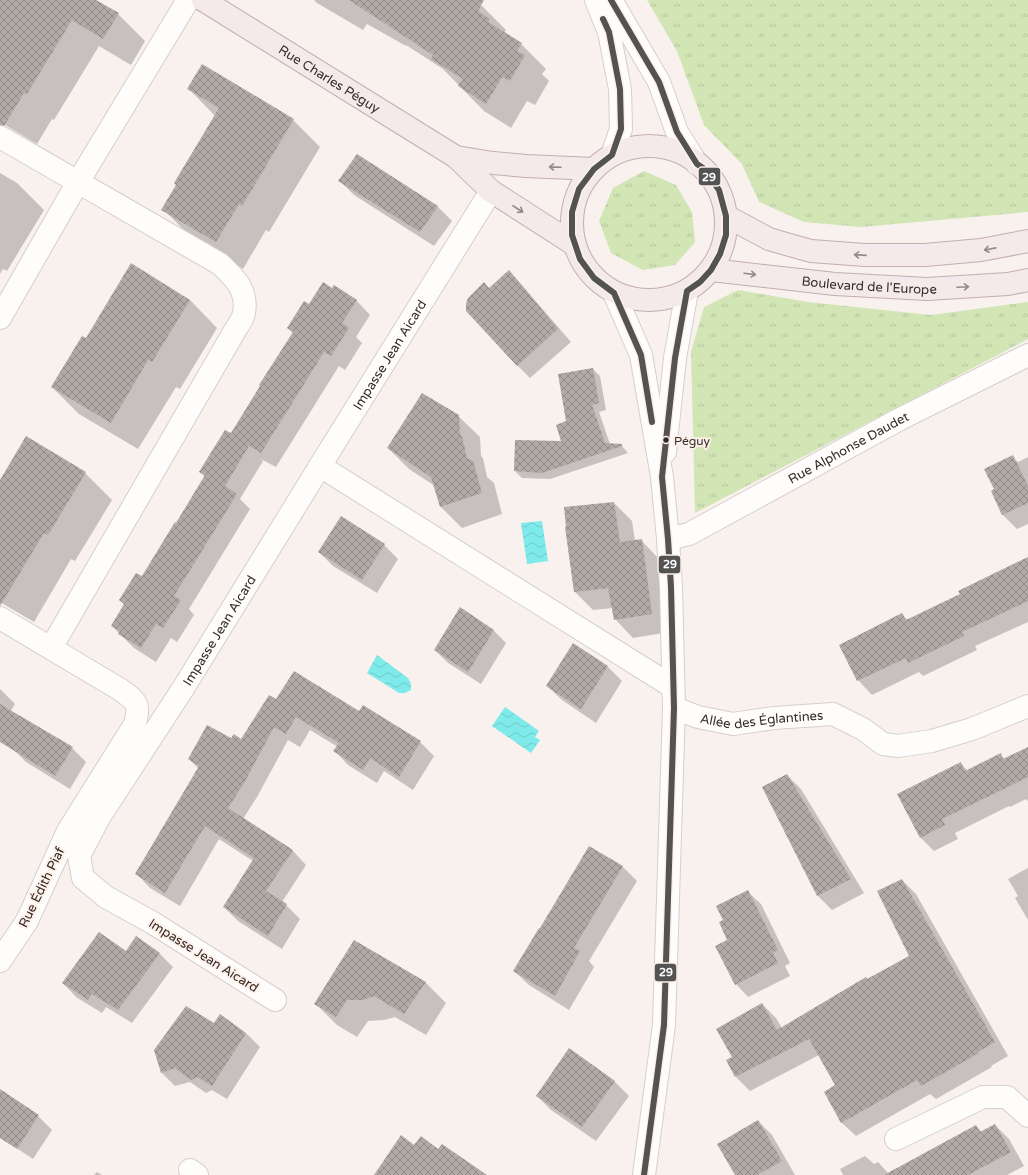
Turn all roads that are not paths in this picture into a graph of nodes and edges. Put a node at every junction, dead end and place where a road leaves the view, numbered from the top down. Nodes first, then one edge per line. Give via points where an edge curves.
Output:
1 (188, 0) edge
2 (202, 0) edge
3 (596, 0) edge
4 (611, 0) edge
5 (0, 137) edge
6 (612, 155) junction
7 (456, 158) junction
8 (697, 164) junction
9 (594, 169) junction
10 (78, 182) junction
11 (491, 191) junction
12 (726, 216) junction
13 (1028, 241) edge
14 (576, 245) junction
15 (711, 270) junction
16 (1028, 280) edge
17 (687, 291) junction
18 (614, 293) junction
19 (0, 318) edge
20 (1028, 355) edge
21 (320, 466) junction
22 (662, 478) junction
23 (668, 539) junction
24 (0, 618) edge
25 (51, 648) junction
26 (673, 687) junction
27 (1028, 706) edge
28 (674, 708) junction
29 (0, 961) edge
30 (275, 1000) dead end
31 (1028, 1116) edge
32 (896, 1139) dead end
33 (644, 1175) edge

1 - 10 street
2 - 7 main road, Rue Charles Péguy
3 - 6 street via 609,32 620,89 621,129
4 - 8 street via 659,82 677,132
5 - 10 street
6 - 8 main road via 633,147 655,146 681,153
6 - 9 main road
9 -> 7 main road, Rue Charles Péguy via 526,166
7 - 11 main road, Rue Charles Péguy
8 - 12 main road via 719,190
9 - 14 main road via 579,189 572,212 572,235
10 - 19 street
10 - 25 street via 220,264 236,280 244,295 244,314
11 -> 14 main road, Rue Charles Péguy
11 - 21 street, Impasse Jean Aicard
13 -> 12 main road via 981,250 925,255 865,256 811,251 786,244 769,239
12 - 15 main road via 726,235
14 - 18 main road via 580,259 594,278
15 -> 16 main road, Boulevard de l'Europe via 835,284 927,289 1008,284
15 - 17 main road
17 - 18 main road via 663,300 638,300
17 - 22 street via 675,358
18 - 22 street via 641,355
20 - 23 street, Rue Alphonse Daudet via 900,419 689,534
21 - 26 street
21 - 30 street, Impasse Jean Aicard via 184,687 100,816 79,856 83,878 106,897 153,923
22 - 23 street
23 - 26 street
24 - 25 street, Rue Édith Piaf
25 - 29 street, Rue Édith Piaf via 135,700 138,712 135,724 68,832 27,921
26 - 28 street
27 - 28 street, Allée des Églantines via 932,741 898,746 883,744 863,729 833,714 733,724 698,717
28 - 33 street via 664,1025
31 - 32 street via 1007,1097 983,1097

